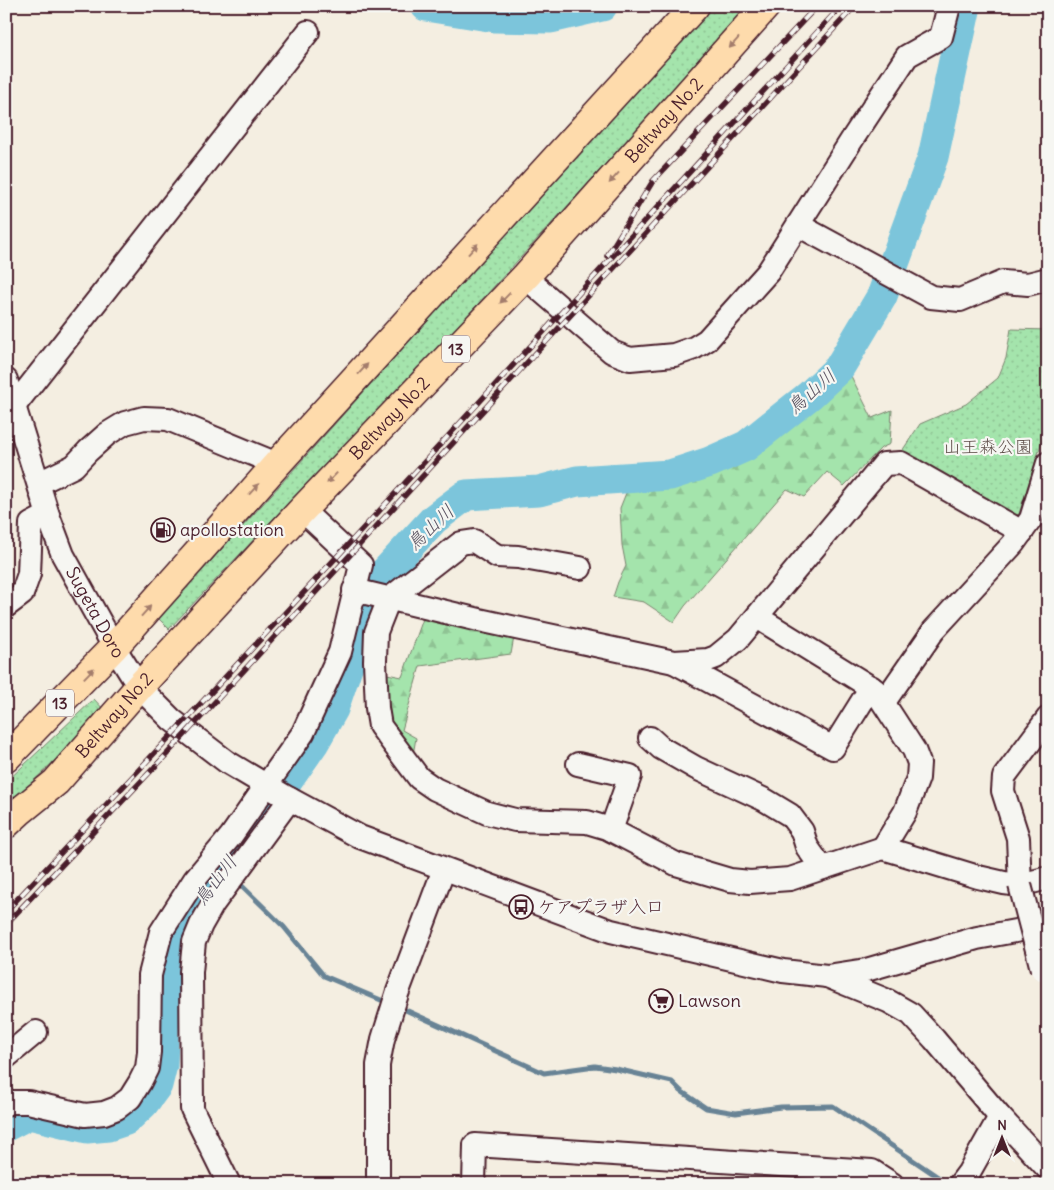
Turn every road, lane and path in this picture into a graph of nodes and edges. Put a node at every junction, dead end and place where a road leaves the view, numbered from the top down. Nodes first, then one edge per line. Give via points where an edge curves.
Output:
1 (694, 6) edge
2 (766, 6) edge
3 (948, 6) edge
4 (308, 32) dead end
5 (798, 225) junction
6 (525, 277) junction
7 (1048, 279) edge
8 (6, 380) edge
9 (15, 405) junction
10 (1048, 463) edge
11 (277, 464) junction
12 (39, 483) junction
13 (302, 510) junction
14 (48, 515) junction
15 (1022, 532) junction
16 (580, 568) dead end
17 (354, 590) junction
18 (389, 599) junction
19 (6, 606) edge
20 (757, 617) junction
21 (114, 647) junction
22 (674, 662) junction
23 (140, 687) junction
24 (877, 695) junction
25 (1048, 718) edge
26 (650, 738) dead end
27 (6, 758) edge
28 (578, 764) dead end
29 (56, 782) junction
30 (267, 786) junction
31 (288, 798) junction
32 (6, 824) edge
33 (611, 830) junction
34 (6, 845) edge
35 (883, 848) junction
36 (822, 868) junction
37 (444, 869) junction
38 (1045, 879) edge
39 (1020, 885) junction
40 (1048, 925) edge
41 (827, 976) junction
42 (1045, 976) edge
43 (36, 1032) dead end
44 (6, 1057) edge
45 (8, 1100) edge
46 (1000, 1117) junction
47 (1048, 1169) edge
48 (229, 1184) edge
49 (378, 1184) edge
50 (474, 1184) edge
51 (892, 1184) edge
52 (960, 1184) edge

11 -> 1 main road, 13
2 -> 6 main road, Beltway No.2 / 13
3 - 5 street via 941,37 907,56
4 - 9 street
5 - 6 street via 768,272 707,340 674,355 630,359 612,352
5 - 7 street via 931,297 960,300 1003,282 1028,284
6 -> 13 main road, Beltway No.2 / 13
8 - 9 street, Sugeta Doro
9 - 12 street, Sugeta Doro
10 - 15 street via 1031,519
11 - 12 street via 168,419 144,418 125,423 107,434 74,466
21 -> 11 main road, 13
12 - 14 street, Sugeta Doro
13 - 17 street via 361,565
13 - 23 main road, Beltway No.2 / 13
14 - 19 street via 31,524 29,574 22,594
14 - 21 street, Sugeta Doro via 63,555
15 - 20 street via 901,463 884,464
15 - 24 street
16 - 18 street via 518,556 497,556 474,541 461,544
17 - 18 street
17 - 30 street via 340,652 303,733
18 - 22 street
18 - 33 street via 376,632 380,726 419,778 435,790 487,813 515,820 587,822
20 - 22 street via 716,657
20 - 24 street
21 - 23 street, Sugeta Doro
27 -> 21 main road, 13
22 - 24 street via 833,748
23 - 29 main road, Beltway No.2 / 13
23 - 30 street, Sugeta Doro via 172,720 227,762
24 - 35 street via 914,750 919,763 918,778 905,812
25 - 39 street via 1004,777 1003,792 1018,838
26 - 36 street via 696,768 790,815
28 - 33 street via 630,776
29 - 32 main road, Beltway No.2
29 - 34 main road, 13 via 35,815
30 - 31 street, Sugeta Doro
30 - 45 street via 195,879 161,932 150,975 147,1068 130,1098 104,1113 85,1115
31 - 37 street, Sugeta Doro via 360,837
31 - 48 street via 232,876 194,942 192,1109
33 - 36 street via 676,864 730,880 790,879
35 - 36 street
35 - 39 street via 978,877
37 - 41 street, Sugeta Doro via 611,931 782,970
37 - 49 street via 383,1039 378,1065
38 - 39 street
39 - 42 street, bridge
40 - 41 street via 977,938 866,970
41 - 46 street via 911,1014
43 - 44 street
46 - 47 street
46 - 52 street
50 - 51 street via 476,1145 872,1171

